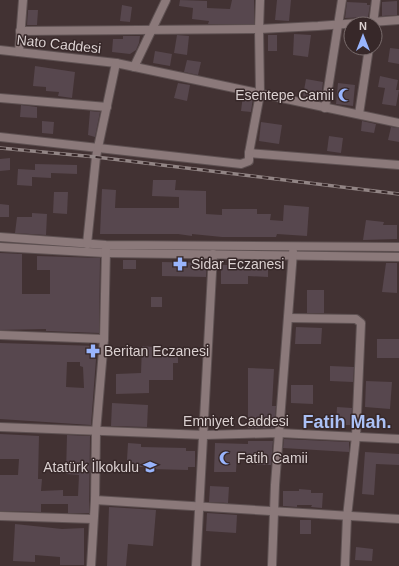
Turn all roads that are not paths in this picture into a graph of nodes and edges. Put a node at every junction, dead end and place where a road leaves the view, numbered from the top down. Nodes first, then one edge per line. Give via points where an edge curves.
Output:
1 (23, 0) edge
2 (166, 0) edge
3 (260, 0) edge
4 (342, 0) edge
5 (376, 0) edge
6 (374, 16) edge
7 (399, 20) edge
8 (383, 22) edge
9 (339, 24) junction
10 (343, 24) edge
11 (259, 29) junction
12 (20, 30) junction
13 (150, 30) junction
14 (0, 50) edge
15 (19, 52) junction
16 (368, 56) edge
17 (116, 63) junction
18 (134, 67) junction
19 (260, 94) junction
20 (0, 98) edge
21 (106, 107) junction
22 (325, 108) junction
23 (359, 114) junction
24 (399, 123) edge
25 (0, 137) edge
26 (99, 147) junction
27 (249, 153) junction
28 (399, 165) edge
29 (0, 237) edge
30 (87, 244) junction
31 (0, 247) edge
32 (293, 247) junction
33 (399, 247) edge
34 (106, 249) junction
35 (214, 254) junction
36 (293, 256) junction
37 (399, 257) edge
38 (288, 318) junction
39 (0, 335) edge
40 (104, 339) junction
41 (0, 427) edge
42 (96, 432) junction
43 (279, 433) junction
44 (205, 435) junction
45 (356, 436) junction
46 (399, 439) edge
47 (95, 500) junction
48 (200, 505) junction
49 (274, 512) junction
50 (0, 516) edge
51 (347, 516) junction
52 (94, 519) junction
53 (399, 519) edge
54 (91, 566) edge
55 (196, 566) edge
56 (272, 566) edge
57 (345, 566) edge

1 - 12 street
2 - 13 street
3 - 11 street
4 - 9 street
5 - 6 street
7 - 8 street
9 - 10 street
9 - 11 street
9 - 22 street
11 - 13 street
11 - 19 street
12 - 13 street
12 - 15 street
13 - 18 street
14 - 15 street, Nato Caddesi
15 - 17 street, Nato Caddesi
16 - 23 street
17 - 18 street, Nato Caddesi
17 - 21 street
18 - 19 street, Nato Caddesi
19 - 22 street, Nato Caddesi
19 - 27 street
20 - 21 street
21 - 26 street
22 - 23 street, Nato Caddesi
23 - 24 street, Nato Caddesi
25 - 26 street
26 - 27 street via 241,164 250,160
26 - 30 street
27 - 28 street
29 - 30 street
30 - 34 street
31 - 34 street
32 - 33 street
32 - 34 street
32 - 36 street
34 - 35 street
34 - 40 street
35 - 36 street
35 - 44 street
36 - 37 street
36 - 38 street
38 - 43 street
38 - 45 street via 356,319 361,323
39 - 40 street
40 - 42 street
41 - 42 street, Emniyet Caddesi
42 - 44 street, Emniyet Caddesi
42 - 47 street
43 - 44 street, Emniyet Caddesi
43 - 45 street, Emniyet Caddesi
43 - 49 street
44 - 48 street
45 - 46 street, Emniyet Caddesi
45 - 51 street
47 - 48 street
47 - 52 street
48 - 49 street
48 - 55 street
49 - 51 street
49 - 56 street
50 - 52 street
51 - 53 street
51 - 57 street
52 - 54 street

